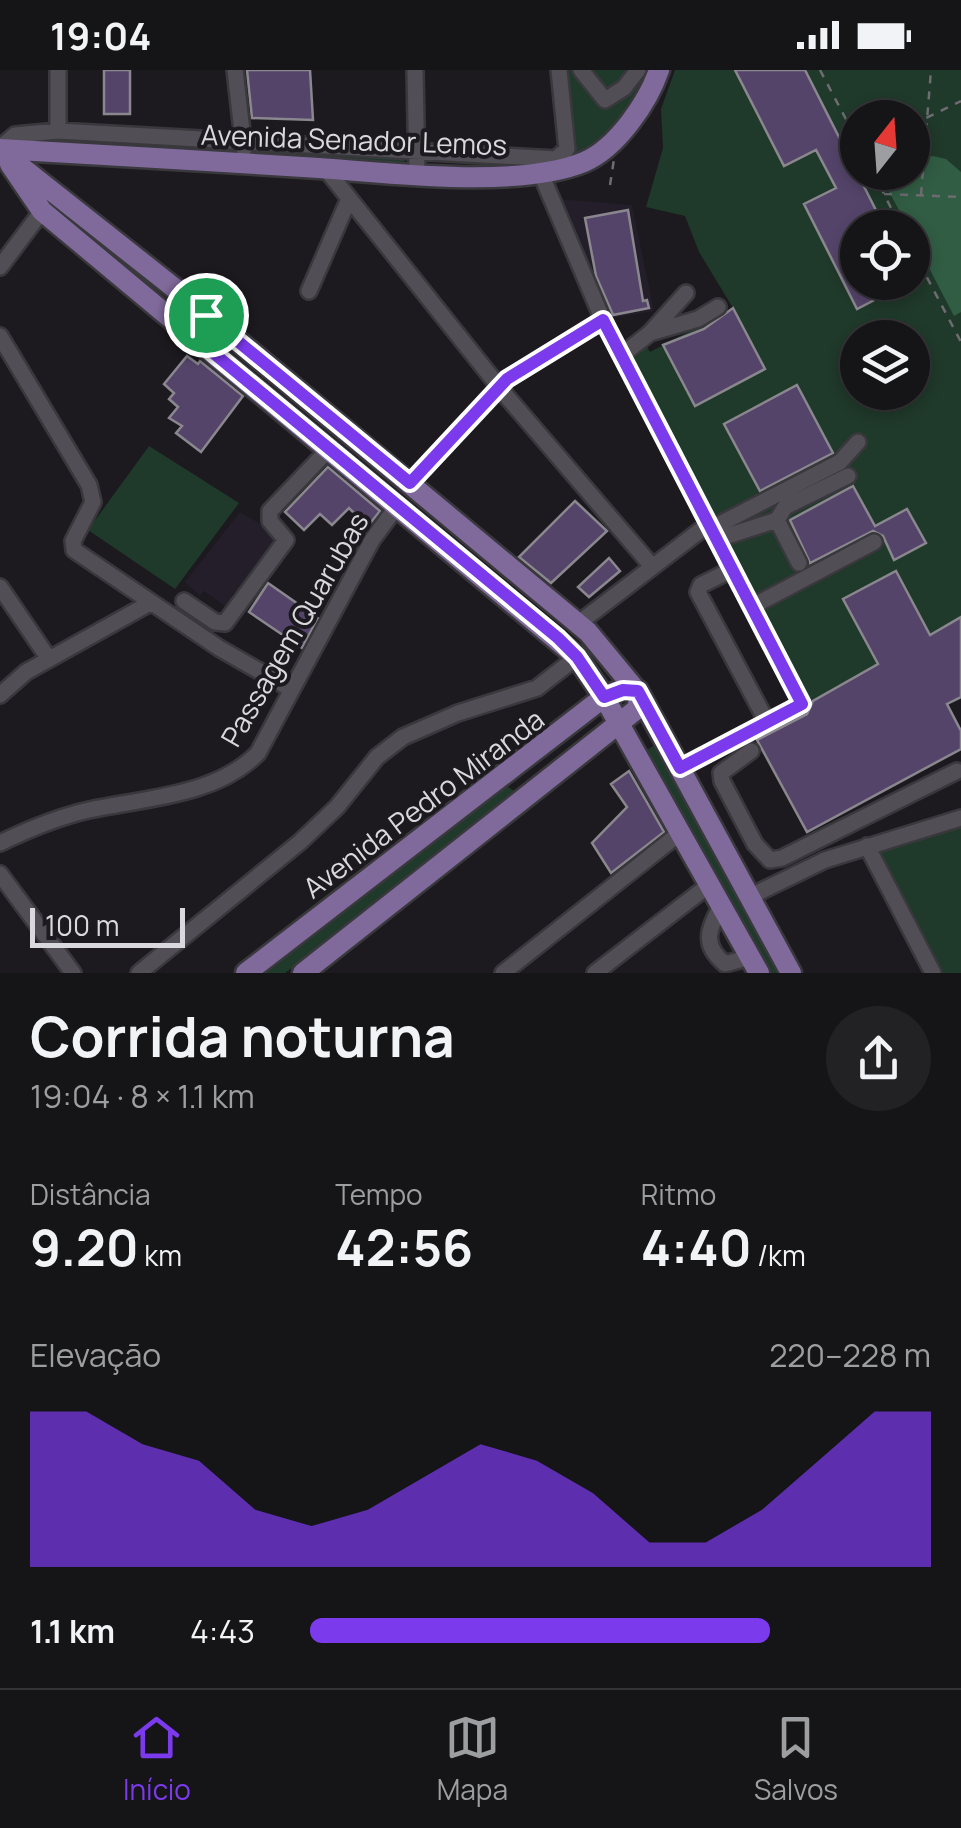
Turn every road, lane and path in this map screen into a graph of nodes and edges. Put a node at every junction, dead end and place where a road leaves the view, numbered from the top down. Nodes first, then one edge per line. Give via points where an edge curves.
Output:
1 (58, 70) edge
2 (235, 70) edge
3 (415, 70) edge
4 (581, 70) edge
5 (820, 70) edge
6 (932, 70) edge
7 (653, 71) edge
8 (561, 75) edge
9 (930, 101) edge
10 (961, 101) edge
11 (840, 108) edge
12 (930, 116) edge
13 (58, 131) junction
14 (244, 140) junction
15 (0, 150) edge
16 (417, 150) junction
17 (244, 163) junction
18 (324, 168) junction
19 (417, 174) junction
20 (541, 174) junction
21 (884, 190) edge
22 (921, 190) edge
23 (886, 194) junction
24 (920, 195) junction
25 (961, 197) edge
26 (348, 202) junction
27 (42, 210) junction
28 (893, 210) edge
29 (0, 267) edge
30 (930, 284) edge
31 (173, 287) junction
32 (310, 291) dead end
33 (686, 293) dead end
34 (158, 306) junction
35 (718, 307) dead end
36 (206, 315) junction
37 (603, 320) junction
38 (961, 328) edge
39 (954, 331) junction
40 (188, 332) junction
41 (650, 333) junction
42 (0, 336) edge
43 (961, 342) edge
44 (622, 355) junction
45 (499, 387) junction
46 (858, 442) dead end
47 (330, 448) junction
48 (848, 476) dead end
49 (410, 483) junction
50 (398, 505) junction
51 (777, 520) junction
52 (713, 530) junction
53 (874, 542) dead end
54 (799, 563) dead end
55 (651, 565) junction
56 (734, 569) junction
57 (0, 587) edge
58 (184, 601) dead end
59 (150, 603) junction
60 (752, 606) junction
61 (580, 624) junction
62 (577, 657) junction
63 (48, 659) junction
64 (289, 688) junction
65 (639, 693) junction
66 (0, 695) edge
67 (604, 697) junction
68 (767, 722) junction
69 (618, 724) junction
70 (662, 734) junction
71 (538, 750) junction
72 (752, 751) dead end
73 (635, 754) junction
74 (680, 768) junction
75 (957, 771) dead end
76 (556, 775) junction
77 (490, 784) junction
78 (961, 810) edge
79 (511, 811) junction
80 (961, 818) edge
81 (708, 820) junction
82 (743, 821) junction
83 (930, 828) junction
84 (680, 833) junction
85 (0, 842) edge
86 (867, 846) junction
87 (725, 852) junction
88 (0, 874) edge
89 (710, 885) junction
90 (749, 897) junction
91 (721, 906) junction
92 (754, 968) edge
93 (74, 973) edge
94 (139, 973) edge
95 (246, 973) edge
96 (303, 973) edge
97 (503, 973) edge
98 (595, 973) edge
99 (791, 973) edge
100 (933, 973) edge

1 - 13 street
2 - 14 street
3 - 16 street
4 - 7 street via 605,100
4 - 8 street
5 - 11 path
6 - 9 path
7 - 20 main road, Avenida Senador Lemos via 651,92 593,157
8 - 16 street, Avenida Senador Lemos via 564,155 512,160
10 - 12 path
13 - 14 street, Avenida Senador Lemos
13 - 15 street, Avenida Senador Lemos via 15,136
14 - 16 street, Avenida Senador Lemos
14 - 17 street
15 - 17 main road, Avenida Senador Lemos
15 - 27 main road
15 - 31 main road
16 - 19 street
17 - 18 main road, Avenida Senador Lemos
18 - 19 main road, Avenida Senador Lemos
18 - 26 street
19 - 20 main road, Avenida Senador Lemos
20 - 37 street
21 - 23 path
22 - 24 path
23 - 24 path
23 - 28 path
24 - 25 path
26 - 32 street
26 - 45 street
27 - 29 street
27 - 34 main road
30 - 39 path
31 - 34 main road
31 - 36 main road
33 - 41 street
34 - 40 main road
35 - 41 street
36 - 40 main road
36 - 49 main road
37 - 44 street
37 - 45 street
38 - 39 path
39 - 43 path
40 - 47 main road
41 - 44 street
42 - 59 street via 89,485 93,502 72,547
44 - 52 street
45 - 49 street
45 - 55 street
46 - 52 street via 840,462
47 - 50 main road
47 - 58 street via 270,511 286,540 225,623
48 - 51 street via 785,506
49 - 61 main road
50 - 62 main road
50 - 64 street, Passagem Quarubas
51 - 52 street
51 - 54 street
52 - 55 street
52 - 56 street
53 - 60 street
55 - 61 street
56 - 60 street
56 - 68 street via 698,592
57 - 63 street
59 - 63 street
59 - 64 street
60 - 68 street via 802,704
61 - 65 main road
62 - 67 main road
62 - 94 street via 536,688 403,737 376,757 300,842
63 - 66 street
64 - 85 street, Passagem Quarubas via 258,753 224,777 57,819
65 - 67 main road, Avenida Pedro Miranda
65 - 69 main road, Avenida Pedro Miranda via 637,709
65 - 70 main road
67 - 69 main road
67 - 71 main road, Avenida Pedro Miranda
68 - 74 street
69 - 73 main road
69 - 76 main road, Avenida Pedro Miranda
70 - 73 main road
70 - 74 main road
71 - 76 main road via 532,772
71 - 77 main road, Avenida Pedro Miranda
72 - 82 street via 721,773
73 - 84 main road
74 - 81 main road
75 - 82 street via 782,858 763,856
76 - 79 main road, Avenida Pedro Miranda
77 - 79 main road via 516,786
77 - 95 main road, Avenida Pedro Miranda
78 - 83 street
79 - 96 main road, Avenida Pedro Miranda
80 - 83 street
81 - 82 street
81 - 87 main road
82 - 87 street via 731,831
83 - 86 street
84 - 89 main road
84 - 97 street
86 - 90 street
86 - 100 street
87 - 90 main road
88 - 93 street
89 - 91 main road
89 - 98 street
90 - 99 main road
91 - 92 main road
91 - 92 street via 709,944 725,964

